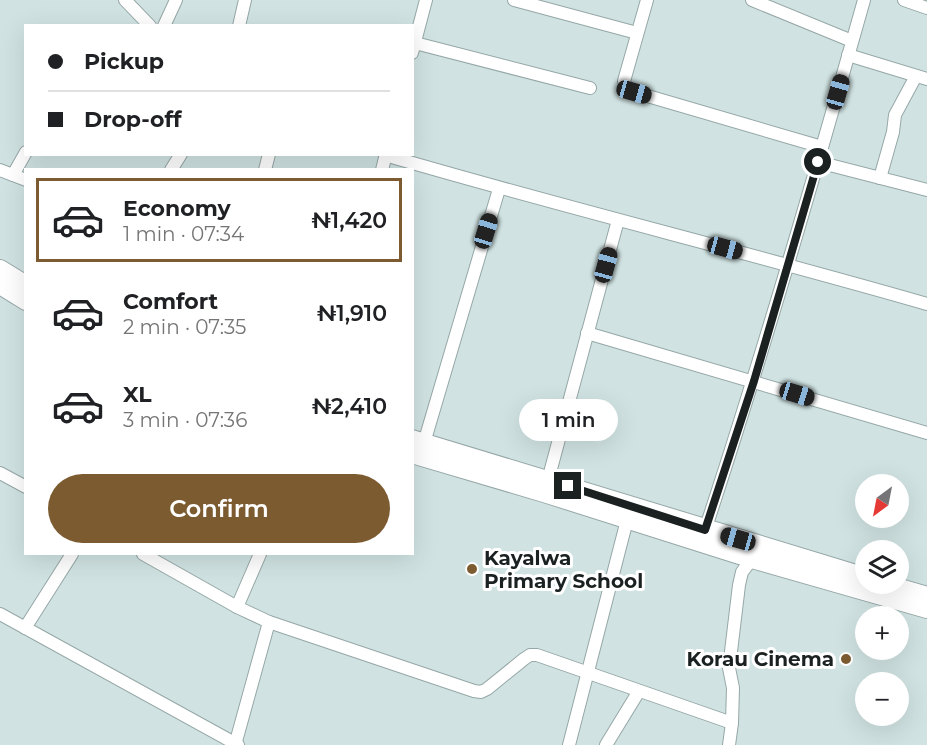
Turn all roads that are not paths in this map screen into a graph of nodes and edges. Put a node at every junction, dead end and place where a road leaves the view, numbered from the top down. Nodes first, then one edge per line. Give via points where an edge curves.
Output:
1 (125, 0) edge
2 (176, 0) edge
3 (245, 0) edge
4 (426, 0) edge
5 (514, 0) edge
6 (647, 0) edge
7 (752, 0) edge
8 (864, 0) edge
9 (904, 0) edge
10 (927, 8) edge
11 (148, 24) edge
12 (166, 24) edge
13 (239, 24) edge
14 (637, 33) junction
15 (852, 41) junction
16 (414, 48) edge
17 (848, 55) junction
18 (921, 78) edge
19 (590, 88) dead end
20 (822, 147) junction
21 (24, 156) edge
22 (388, 156) edge
23 (818, 162) junction
24 (0, 170) edge
25 (14, 175) junction
26 (880, 178) junction
27 (24, 179) edge
28 (499, 189) junction
29 (927, 190) edge
30 (618, 220) junction
31 (789, 264) junction
32 (0, 269) edge
33 (24, 284) edge
34 (0, 285) edge
35 (24, 300) edge
36 (927, 304) edge
37 (587, 333) junction
38 (754, 381) junction
39 (927, 433) edge
40 (416, 445) edge
41 (0, 473) edge
42 (548, 480) junction
43 (24, 486) edge
44 (627, 520) junction
45 (705, 530) junction
46 (71, 555) edge
47 (145, 555) edge
48 (260, 555) edge
49 (752, 559) junction
50 (855, 574) edge
51 (909, 591) edge
52 (927, 596) edge
53 (237, 607) junction
54 (927, 609) edge
55 (0, 614) edge
56 (269, 622) junction
57 (25, 628) junction
58 (586, 672) junction
59 (639, 691) junction
60 (732, 723) junction
61 (236, 745) edge
62 (569, 745) edge
63 (606, 745) edge
64 (729, 745) edge

1 - 11 street
2 - 12 street
3 - 13 street
4 - 16 street
5 - 14 street
6 - 14 street
7 - 15 street
8 - 15 street
9 - 10 street
14 - 20 street via 624,81 634,92
15 - 17 street
16 - 19 street
17 - 18 street
17 - 20 street
18 - 26 street via 895,115
20 - 23 street
21 - 25 street
22 - 28 street
23 - 26 street
23 - 31 street
24 - 25 street
25 - 27 street
26 - 29 street
28 - 30 street
28 - 40 street
30 - 31 street
30 - 37 street
31 - 36 street
31 - 38 street
32 - 33 main road
34 - 35 main road
37 - 38 street
37 - 42 street
38 - 39 street
38 - 45 street
40 - 42 main road
40 - 44 main road
41 - 43 street
42 - 45 main road
44 - 49 main road
44 - 58 street
45 - 50 main road
46 - 57 street
47 - 53 street
48 - 53 street
49 - 54 main road
49 - 60 street via 742,572 730,656
51 - 52 main road
53 - 56 street
55 - 57 street
56 - 58 street via 474,691 487,689 530,655
56 - 61 street
57 - 61 street
58 - 59 street
58 - 62 street
59 - 60 street
59 - 63 street
60 - 64 street

